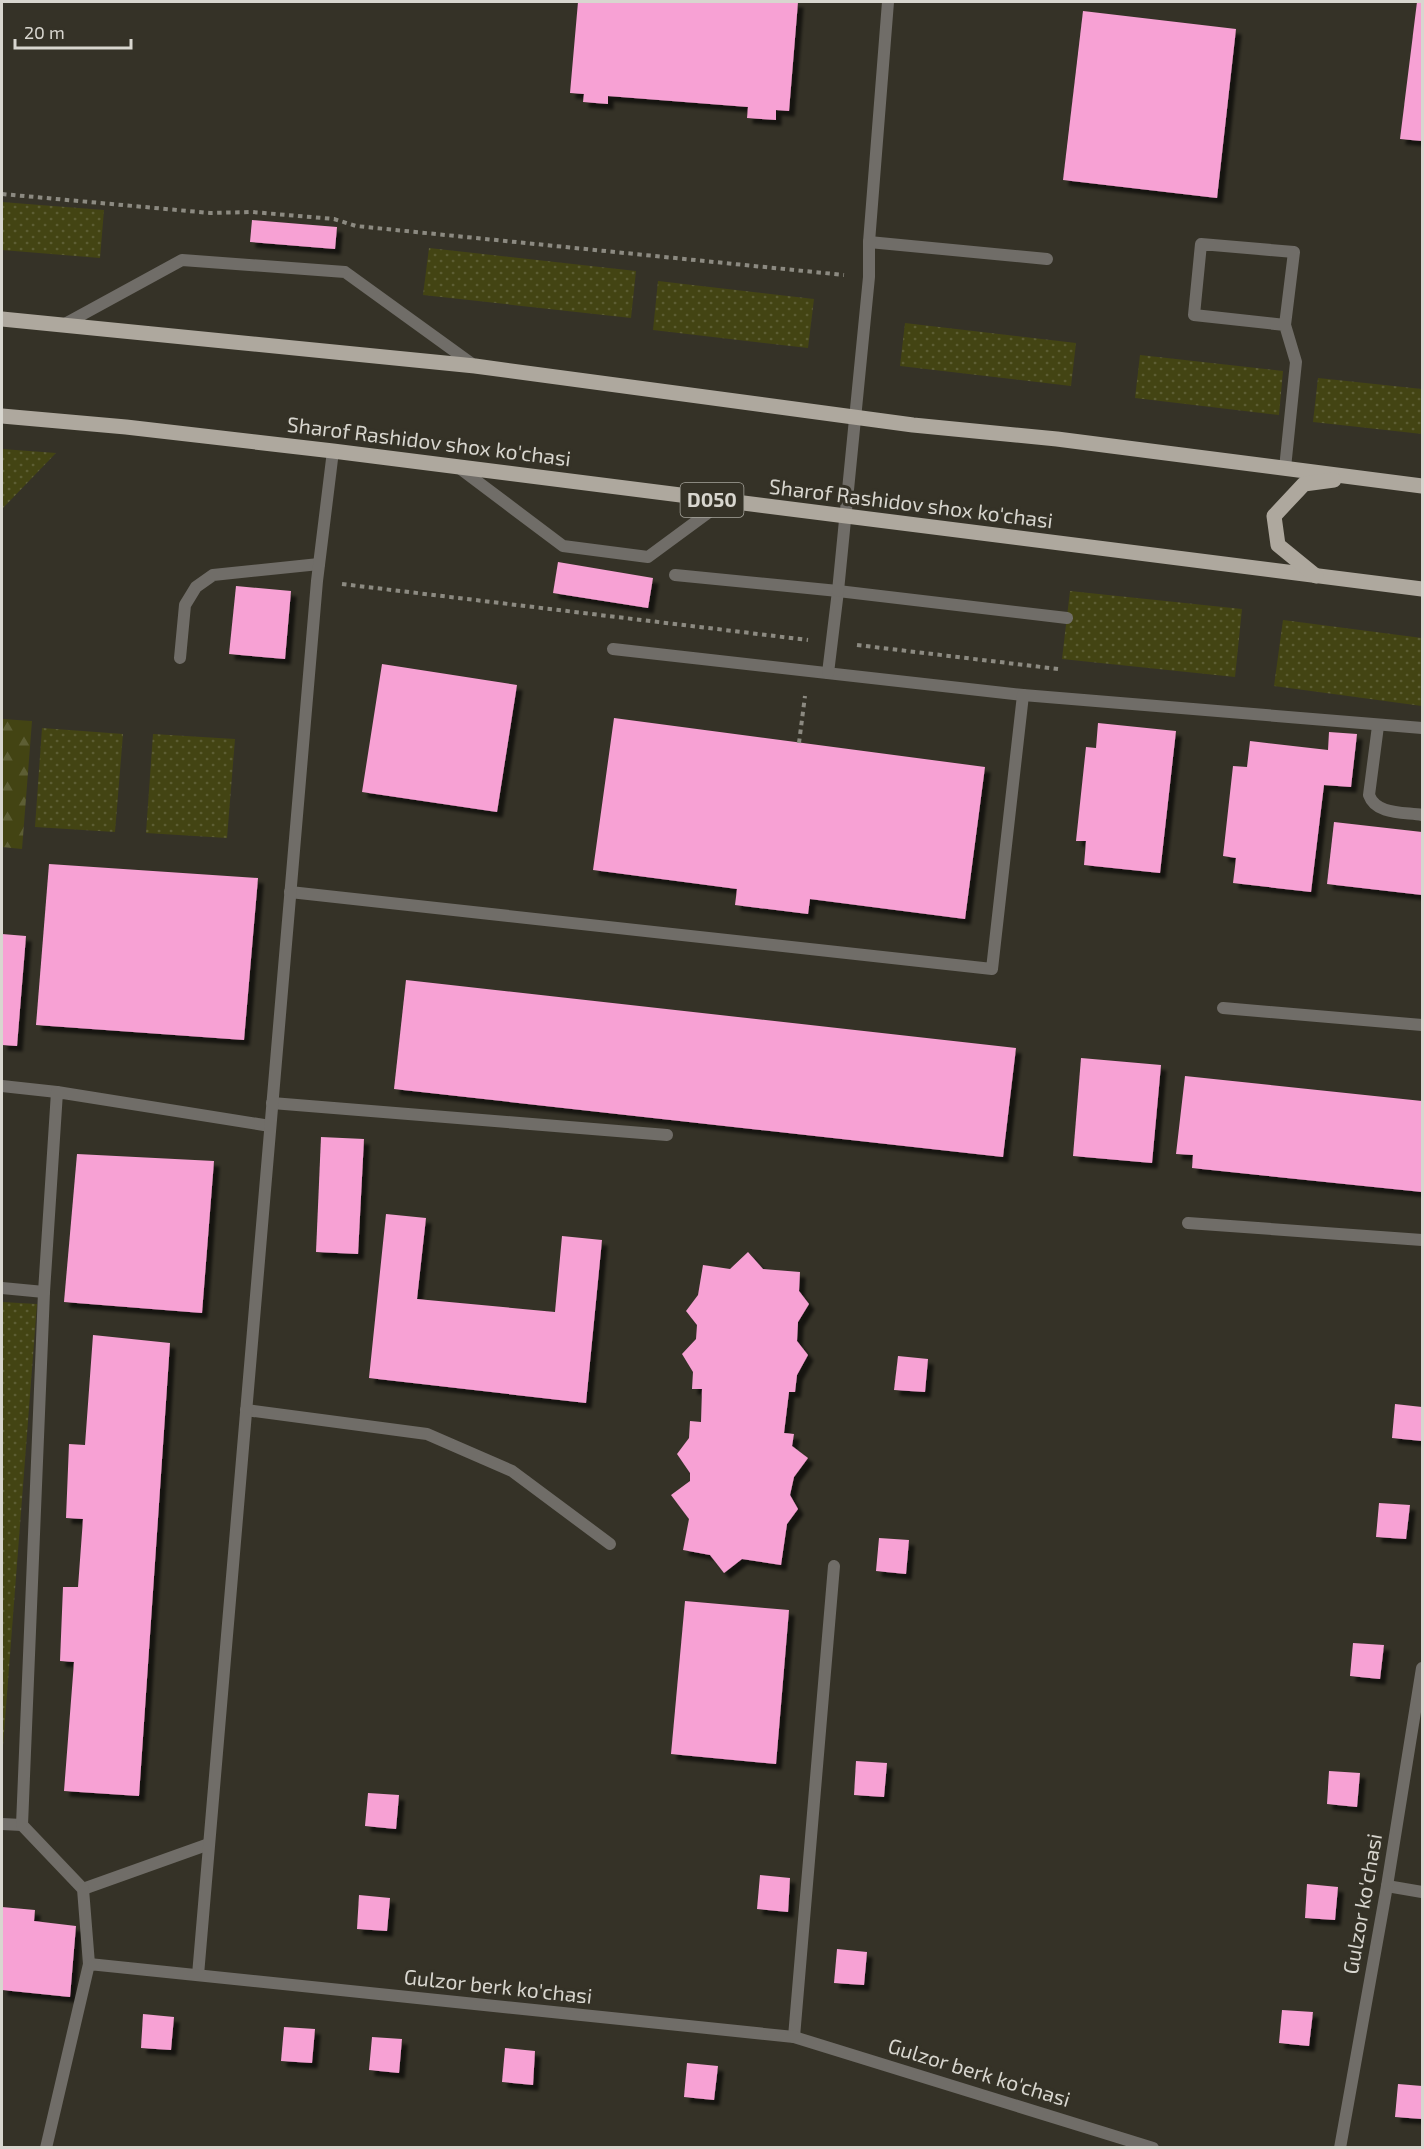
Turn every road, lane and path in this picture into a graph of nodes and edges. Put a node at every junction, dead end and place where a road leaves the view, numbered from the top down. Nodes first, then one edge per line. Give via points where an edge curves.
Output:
1 (888, 2) edge
2 (2, 194) edge
3 (869, 242) junction
4 (1047, 259) dead end
5 (869, 277) junction
6 (2, 319) edge
7 (63, 325) junction
8 (1285, 325) junction
9 (475, 366) junction
10 (2, 416) edge
11 (856, 416) junction
12 (333, 451) junction
13 (458, 467) junction
14 (1285, 468) junction
15 (1355, 477) junction
16 (1422, 486) edge
17 (724, 501) junction
18 (844, 517) junction
19 (319, 564) junction
20 (675, 575) dead end
21 (1317, 577) junction
22 (317, 581) junction
23 (1422, 589) edge
24 (838, 591) junction
25 (1067, 618) dead end
26 (812, 640) dead end
27 (848, 644) dead end
28 (613, 649) dead end
29 (180, 658) dead end
30 (1063, 669) dead end
31 (828, 673) junction
32 (1023, 695) junction
33 (1378, 726) junction
34 (1422, 728) edge
35 (1422, 814) edge
36 (290, 892) junction
37 (1223, 1008) dead end
38 (1422, 1025) edge
39 (2, 1086) edge
40 (57, 1092) junction
41 (272, 1103) junction
42 (270, 1126) junction
43 (666, 1135) dead end
44 (1188, 1223) dead end
45 (1422, 1240) edge
46 (2, 1287) edge
47 (44, 1293) junction
48 (246, 1410) junction
49 (610, 1544) dead end
50 (834, 1566) dead end
51 (1422, 1668) edge
52 (2, 1824) edge
53 (22, 1825) junction
54 (209, 1844) junction
55 (1387, 1886) junction
56 (83, 1889) junction
57 (1422, 1892) edge
58 (89, 1964) junction
59 (198, 1975) junction
60 (795, 2037) junction
61 (46, 2148) edge
62 (1153, 2148) edge
63 (1340, 2148) edge

1 - 3 street
2 - 5 path via 210,213 252,212 334,219 356,226
3 - 4 street
3 - 5 street
5 - 11 street
6 - 7 main road
7 - 9 main road
7 - 9 street via 182,260 345,272
8 - 8 street via 1194,315 1201,244 1294,252
8 - 14 street via 1296,362
9 - 11 main road
10 - 12 main road, Sharof Rashidov shox ko'chasi / D050 via 126,426
11 - 14 main road
11 - 18 street
12 - 13 main road, Sharof Rashidov shox ko'chasi / D050
12 - 19 street
13 - 17 main road, Sharof Rashidov shox ko'chasi / D050
13 - 17 street via 563,546 648,557
14 - 15 main road
15 - 16 main road
15 - 21 main road via 1304,484 1274,516 1278,545
17 - 18 main road, Sharof Rashidov shox ko'chasi / D050
18 - 21 main road, Sharof Rashidov shox ko'chasi / D050
18 - 24 street
19 - 22 street
19 - 29 street via 213,575 196,587 185,605
20 - 24 street
21 - 23 main road, Sharof Rashidov shox ko'chasi / D050
22 - 26 path
22 - 36 street
24 - 25 street
24 - 31 street
27 - 30 path
28 - 31 street
31 - 32 street
32 - 33 street
32 - 36 street via 992,969
33 - 34 street
33 - 35 street via 1368,795 1371,804
36 - 41 street
37 - 38 street
39 - 40 street
40 - 42 street
40 - 47 street
41 - 42 street
41 - 43 street
42 - 48 street
44 - 45 street
46 - 47 street
47 - 53 street
48 - 49 street via 427,1434 512,1471
48 - 54 street
50 - 60 street
51 - 55 street, Gulzor ko'chasi
52 - 53 street
53 - 56 street
54 - 56 street
54 - 59 street
55 - 57 street
55 - 63 street, Gulzor ko'chasi
56 - 58 street
58 - 59 street, Gulzor berk ko'chasi
58 - 61 street
59 - 60 street, Gulzor berk ko'chasi
60 - 62 street, Gulzor berk ko'chasi

